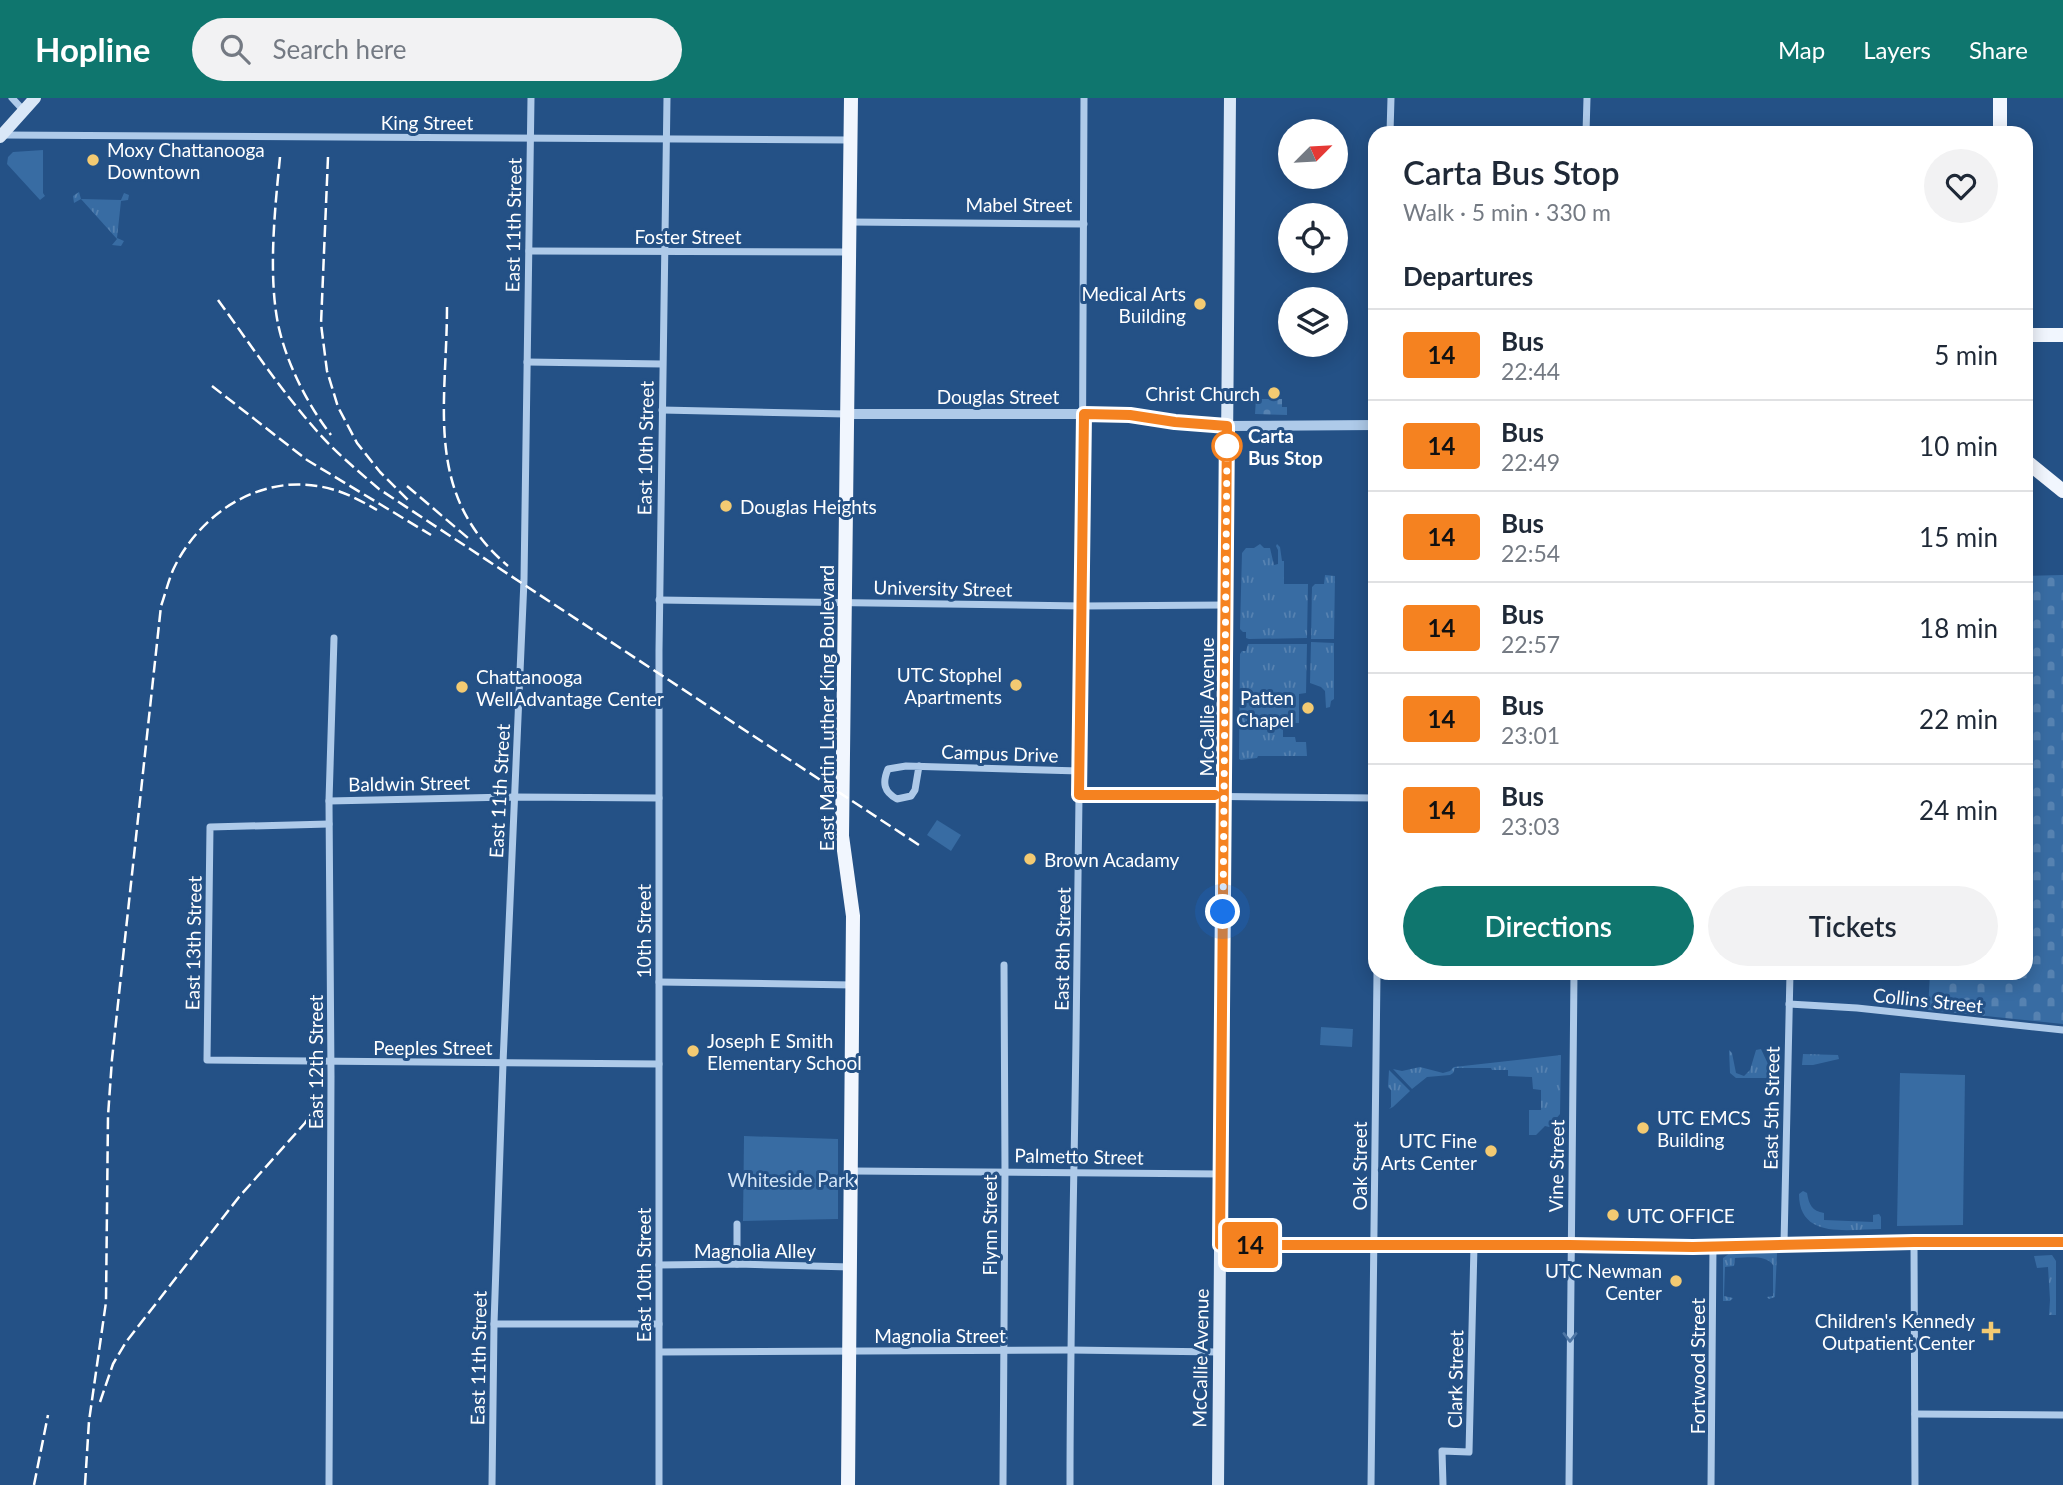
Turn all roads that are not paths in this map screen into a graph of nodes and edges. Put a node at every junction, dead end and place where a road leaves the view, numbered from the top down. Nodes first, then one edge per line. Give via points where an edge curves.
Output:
1 (12, 98) edge
2 (36, 98) edge
3 (530, 98) edge
4 (667, 98) edge
5 (851, 98) edge
6 (1084, 98) edge
7 (1230, 98) edge
8 (1391, 98) edge
9 (1587, 98) edge
10 (2000, 98) edge
11 (24, 111) junction
12 (1390, 126) edge
13 (1586, 126) edge
14 (2000, 126) edge
15 (2, 136) edge
16 (530, 138) junction
17 (666, 140) junction
18 (850, 140) junction
19 (849, 222) junction
20 (1084, 224) junction
21 (528, 251) junction
22 (664, 252) junction
23 (848, 252) junction
24 (2033, 335) edge
25 (2063, 335) edge
26 (527, 362) junction
27 (663, 363) junction
28 (662, 410) junction
29 (846, 414) junction
30 (1084, 414) junction
31 (1368, 425) edge
32 (1227, 426) junction
33 (2033, 467) edge
34 (2063, 491) edge
35 (659, 600) junction
36 (844, 601) junction
37 (1226, 605) junction
38 (1082, 606) junction
39 (334, 638) dead end
40 (919, 766) junction
41 (1080, 771) junction
42 (1079, 795) junction
43 (1224, 795) junction
44 (514, 797) junction
45 (659, 798) junction
46 (1368, 798) edge
47 (329, 801) junction
48 (329, 824) junction
49 (1004, 965) dead end
50 (1377, 980) edge
51 (1574, 980) edge
52 (1790, 980) edge
53 (659, 982) junction
54 (853, 985) junction
55 (1789, 1004) junction
56 (2063, 1030) edge
57 (207, 1060) joint
58 (331, 1062) junction
59 (503, 1063) junction
60 (659, 1064) junction
61 (852, 1171) junction
62 (1005, 1171) junction
63 (1074, 1172) junction
64 (1221, 1174) junction
65 (737, 1224) dead end
66 (1914, 1242) junction
67 (2063, 1242) edge
68 (1784, 1244) junction
69 (1220, 1245) junction
70 (1374, 1245) junction
71 (1570, 1245) junction
72 (1474, 1246) junction
73 (1713, 1246) junction
74 (737, 1264) junction
75 (659, 1265) junction
76 (851, 1267) junction
77 (494, 1324) junction
78 (659, 1324) junction
79 (1005, 1350) junction
80 (1070, 1350) junction
81 (851, 1351) junction
82 (660, 1352) junction
83 (1219, 1352) junction
84 (1916, 1414) junction
85 (2063, 1415) edge
86 (329, 1485) edge
87 (492, 1485) edge
88 (659, 1485) edge
89 (848, 1485) edge
90 (1003, 1485) edge
91 (1070, 1485) edge
92 (1218, 1485) edge
93 (1371, 1485) edge
94 (1443, 1485) edge
95 (1569, 1485) edge
96 (1711, 1485) edge
97 (1915, 1485) edge

1 - 11 street
2 - 11 main road
3 - 16 street, East 11th Street
4 - 17 street, East 10th Street
5 - 18 main road, East Martin Luther King Boulevard
6 - 20 street
7 - 32 main road, McCallie Avenue
8 - 12 street
9 - 13 street
10 - 14 main road
11 - 15 main road
15 - 16 street, King Street
16 - 17 street, King Street
16 - 21 street, East 11th Street
17 - 18 street, King Street
17 - 22 street, East 10th Street
18 - 19 main road, East Martin Luther King Boulevard
19 - 20 street, Mabel Street
19 - 23 main road, East Martin Luther King Boulevard
20 - 30 street, Mabel Street
21 - 22 street, Foster Street
21 - 26 street, East 11th Street
22 - 23 street, Foster Street
22 - 27 street, East 10th Street
23 - 29 main road, East Martin Luther King Boulevard
24 - 25 main road
26 - 27 street
26 - 44 street, East 11th Street via 524,580
27 - 28 street, East 10th Street
28 - 29 street, Douglas Street
28 - 35 street, East 10th Street
29 - 30 street, Douglas Street
29 - 36 main road, East Martin Luther King Boulevard
30 - 32 street, Douglas Street
30 - 38 street, East 8th Street
31 - 32 street, Douglas Street
32 - 37 main road, McCallie Avenue
33 - 34 main road
35 - 36 street, University Street
35 - 45 street, East 10th Street
36 - 38 street, University Street
36 - 54 main road, East Martin Luther King Boulevard via 842,836 853,916
37 - 38 street, University Street
37 - 43 main road, McCallie Avenue
38 - 41 street, East 8th Street
39 - 47 street, East 12th Street
40 - 40 street, Campus Drive via 888,769 887,793 897,799 911,796
40 - 41 street, Campus Drive
41 - 42 street, East 8th Street
42 - 43 street
42 - 63 street, East 8th Street
43 - 46 street
43 - 64 main road, McCallie Avenue
44 - 45 street, Baldwin Street
44 - 47 street, Baldwin Street
44 - 59 street, East 11th Street
45 - 53 street, 10th Street
47 - 48 street, East 12th Street
48 - 57 street, East 13th Street via 210,827
48 - 58 street, East 12th Street
49 - 62 street, Flynn Street
50 - 70 street, Oak Street
51 - 71 street, Vine Street
52 - 55 street, East 5th Street
53 - 54 street
53 - 60 street, 10th Street
54 - 61 main road, East Martin Luther King Boulevard
55 - 56 street, Collins Street
55 - 68 street, East 5th Street
57 - 58 street, Peeples Street
58 - 59 street, Peeples Street
58 - 86 street, East 12th Street
59 - 60 street, Peeples Street
59 - 77 street, East 11th Street
60 - 75 street, East 10th Street
61 - 62 street, Palmetto Street
61 - 76 main road, East Martin Luther King Boulevard
62 - 63 street, Palmetto Street
62 - 79 street, Flynn Street
63 - 64 street, Palmetto Street
63 - 80 street, East 8th Street
64 - 69 main road, McCallie Avenue
65 - 74 street
66 - 67 street
66 - 68 street
66 - 84 street
68 - 73 street
69 - 70 street
69 - 83 main road, McCallie Avenue
70 - 72 street
70 - 93 street, Oak Street
71 - 72 street
71 - 73 street
71 -> 95 street, Vine Street
72 - 94 street, Clark Street via 1469,1452 1442,1451
73 - 96 street, Fortwood Street
74 - 75 street, Magnolia Alley
74 - 76 street, Magnolia Alley
75 - 78 street, East 10th Street
76 - 81 main road, East Martin Luther King Boulevard
77 - 78 street
77 - 87 street, East 11th Street
78 - 82 street, East 10th Street
79 - 80 street, Magnolia Street
79 - 81 street, Magnolia Street
79 - 90 street, Flynn Street
80 - 83 street, Magnolia Street
80 - 91 street, East 8th Street
81 - 82 street, Magnolia Street
81 - 89 main road, East Martin Luther King Boulevard
82 - 88 street, East 10th Street
83 - 92 main road, McCallie Avenue
84 - 85 street
84 - 97 street

